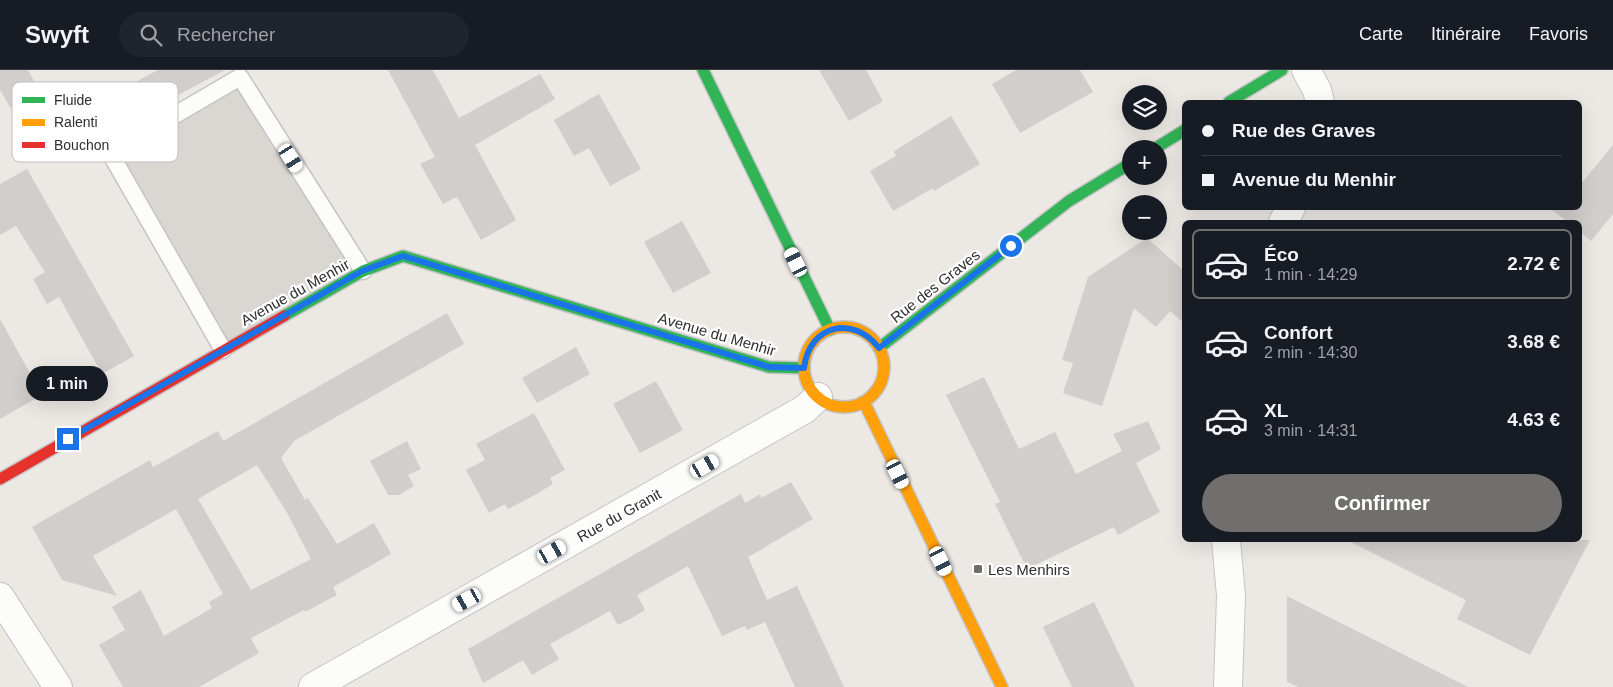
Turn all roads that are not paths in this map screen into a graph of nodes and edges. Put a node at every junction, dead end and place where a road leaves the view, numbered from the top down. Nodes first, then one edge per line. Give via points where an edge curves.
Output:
1 (703, 70) edge
2 (1282, 70) edge
3 (1306, 70) edge
4 (1232, 100) edge
5 (1320, 100) edge
6 (178, 113) edge
7 (1182, 132) edge
8 (1167, 141) edge
9 (115, 162) edge
10 (1122, 169) edge
11 (362, 271) junction
12 (830, 330) junction
13 (879, 348) junction
14 (223, 350) junction
15 (804, 368) junction
16 (818, 397) junction
17 (864, 402) junction
18 (0, 479) edge
19 (1226, 542) edge
20 (0, 597) edge
21 (58, 687) edge
22 (313, 687) edge
23 (1002, 687) edge
24 (1228, 687) edge

1 - 12 street
2 - 4 street
3 - 5 street
6 - 11 lane via 240,77
7 - 8 street
9 - 14 lane
10 - 13 street, Rue des Graves via 1069,202
11 - 14 street, Avenue du Menhir
11 - 15 street, Avenue du Menhir via 403,256 769,367
12 - 13 street via 841,327 863,332
12 - 15 street via 821,334 808,349
13 - 17 street via 884,359 881,383
14 - 18 street, Avenue du Menhir
15 - 16 street via 810,389
16 - 17 street via 840,407
16 - 22 street, Rue du Granit via 805,409
17 - 23 street
19 - 24 street via 1231,596
20 - 21 street

